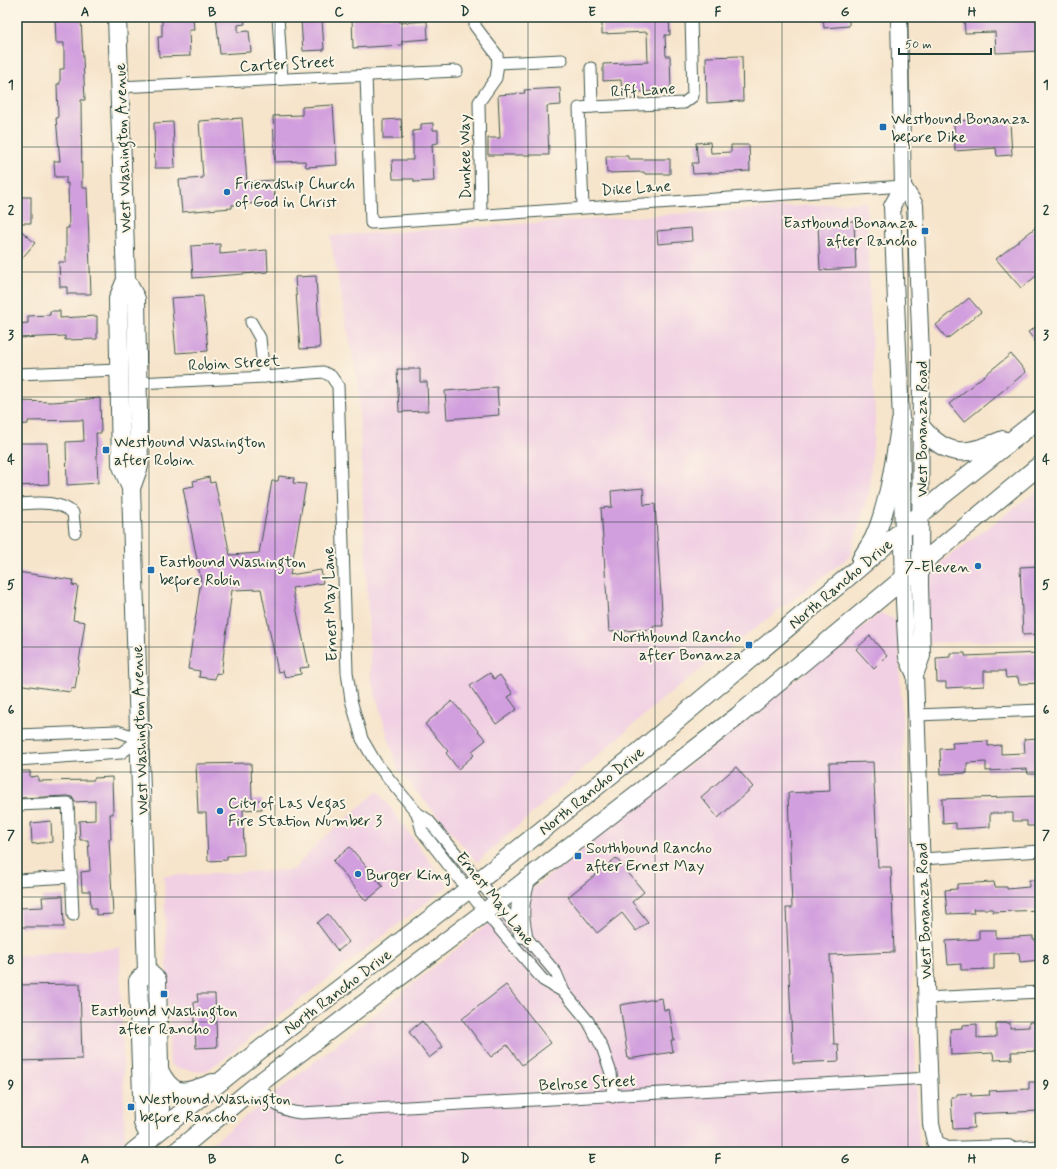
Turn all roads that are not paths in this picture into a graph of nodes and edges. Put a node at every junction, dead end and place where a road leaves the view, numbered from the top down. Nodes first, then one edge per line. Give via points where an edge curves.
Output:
1 (117, 17) edge
2 (278, 17) edge
3 (475, 17) edge
4 (691, 17) edge
5 (899, 17) edge
6 (562, 60) dead end
7 (498, 63) junction
8 (591, 68) dead end
9 (457, 71) dead end
10 (366, 75) junction
11 (282, 79) junction
12 (119, 87) junction
13 (592, 107) junction
14 (903, 186) junction
15 (583, 207) junction
16 (481, 214) junction
17 (126, 280) junction
18 (896, 290) junction
19 (919, 290) junction
20 (118, 298) junction
21 (251, 322) dead end
22 (119, 370) junction
23 (17, 374) edge
24 (331, 376) joint
25 (264, 377) junction
26 (137, 383) junction
27 (1040, 418) edge
28 (901, 421) junction
29 (922, 428) junction
30 (1019, 434) junction
31 (1040, 465) edge
32 (139, 466) junction
33 (131, 488) junction
34 (17, 504) edge
35 (921, 513) junction
36 (904, 528) junction
37 (75, 532) dead end
38 (920, 565) junction
39 (856, 571) junction
40 (904, 578) junction
41 (915, 675) junction
42 (1040, 710) edge
43 (917, 715) junction
44 (17, 735) edge
45 (140, 739) junction
46 (17, 760) edge
47 (17, 805) edge
48 (1040, 852) edge
49 (922, 859) junction
50 (72, 877) junction
51 (17, 880) edge
52 (526, 880) junction
53 (474, 886) junction
54 (491, 907) junction
55 (73, 915) dead end
56 (523, 934) junction
57 (147, 971) junction
58 (564, 992) junction
59 (1040, 992) edge
60 (926, 998) junction
61 (159, 1070) junction
62 (929, 1078) junction
63 (223, 1080) junction
64 (257, 1085) junction
65 (613, 1097) junction
66 (150, 1145) edge
67 (1040, 1146) edge
68 (1008, 1150) edge
69 (133, 1152) edge
70 (176, 1152) edge

1 - 12 main road, West Washington Avenue
2 - 11 street
3 - 7 street via 475,26 497,55
4 - 13 street, Riff Lane via 693,96 684,103
5 - 14 main road
6 - 7 street
7 - 16 street, Dunkee Way via 496,78 478,102
8 - 13 street
9 - 10 street, Carter Street
10 - 11 street, Carter Street
10 - 16 street, Dike Lane via 371,223
11 - 12 street, Carter Street
12 - 17 main road, West Washington Avenue
13 - 15 street via 579,108
14 - 15 street, Dike Lane
14 - 18 main road, West Bonanza Road via 892,206
14 - 19 main road, West Bonanza Road via 915,205
15 - 16 street, Dike Lane
17 - 20 main road, West Washington Avenue
17 - 26 main road, West Washington Avenue via 136,299
18 - 19 main road
18 - 28 main road, West Bonanza Road
19 - 29 main road, West Bonanza Road
20 - 22 main road, West Washington Avenue
20 - 26 main road via 126,317 129,370
21 - 25 street via 260,338
22 - 23 street
22 - 32 main road via 128,386 130,434
22 - 33 main road, West Washington Avenue via 120,464
24 - 25 street, Robin Street via 323,372
24 - 53 street, Ernest May Lane via 338,386 350,700 362,739 376,763 417,813 428,820
25 - 26 street, Robin Street
26 - 32 main road, West Washington Avenue
27 - 30 main road, North Rancho Drive
28 - 36 main road, West Bonanza Road
28 - 39 main road via 880,522
29 - 30 main road via 933,441 956,451 983,448
29 - 35 main road, West Bonanza Road
30 - 35 main road, North Rancho Drive
31 - 38 main road, North Rancho Drive
32 - 33 main road, West Washington Avenue
33 - 45 main road, West Washington Avenue
34 - 37 street via 66,506 73,513
35 - 36 main road, North Rancho Drive
35 - 38 main road, West Bonanza Road
36 - 39 main road, North Rancho Drive
36 - 40 main road, West Bonanza Road
38 - 40 main road, North Rancho Drive
38 - 41 main road, West Bonanza Road via 922,656
39 - 53 main road, North Rancho Drive
40 - 41 main road, West Bonanza Road via 907,657
40 - 52 main road, North Rancho Drive via 738,716
41 - 43 main road, West Bonanza Road
42 - 43 street
43 - 49 main road, West Bonanza Road
44 - 45 street via 117,731
45 - 46 street via 121,752
45 - 57 main road, West Washington Avenue
47 - 50 street via 68,803
48 - 49 street
49 - 60 main road, West Bonanza Road
50 - 51 street
50 - 55 street
52 - 54 main road, North Rancho Drive
52 - 56 main road via 519,909
53 - 54 street, Ernest May Lane
53 - 54 street, Ernest May Lane
53 - 63 main road, North Rancho Drive
54 - 56 street, Ernest May Lane
54 - 58 street, Ernest May Lane via 543,980
54 - 64 main road, North Rancho Drive
56 - 58 street, Ernest May Lane via 556,973
57 - 61 main road via 157,980
57 - 66 main road, West Washington Avenue via 138,981 142,1123
58 - 65 street, Ernest May Lane via 588,1021 602,1047 611,1073
59 - 60 street
60 - 62 main road, West Bonanza Road
61 - 63 main road via 165,1082 177,1091 198,1089
61 - 66 main road via 160,1110
62 - 65 street, Belrose Street
62 - 68 main road, West Bonanza Road via 932,1132 939,1146 952,1151
63 - 66 main road, North Rancho Drive
64 - 65 street, Belrose Street via 280,1109 301,1113
64 - 70 main road, North Rancho Drive
66 - 69 main road, North Rancho Drive
67 - 68 street

